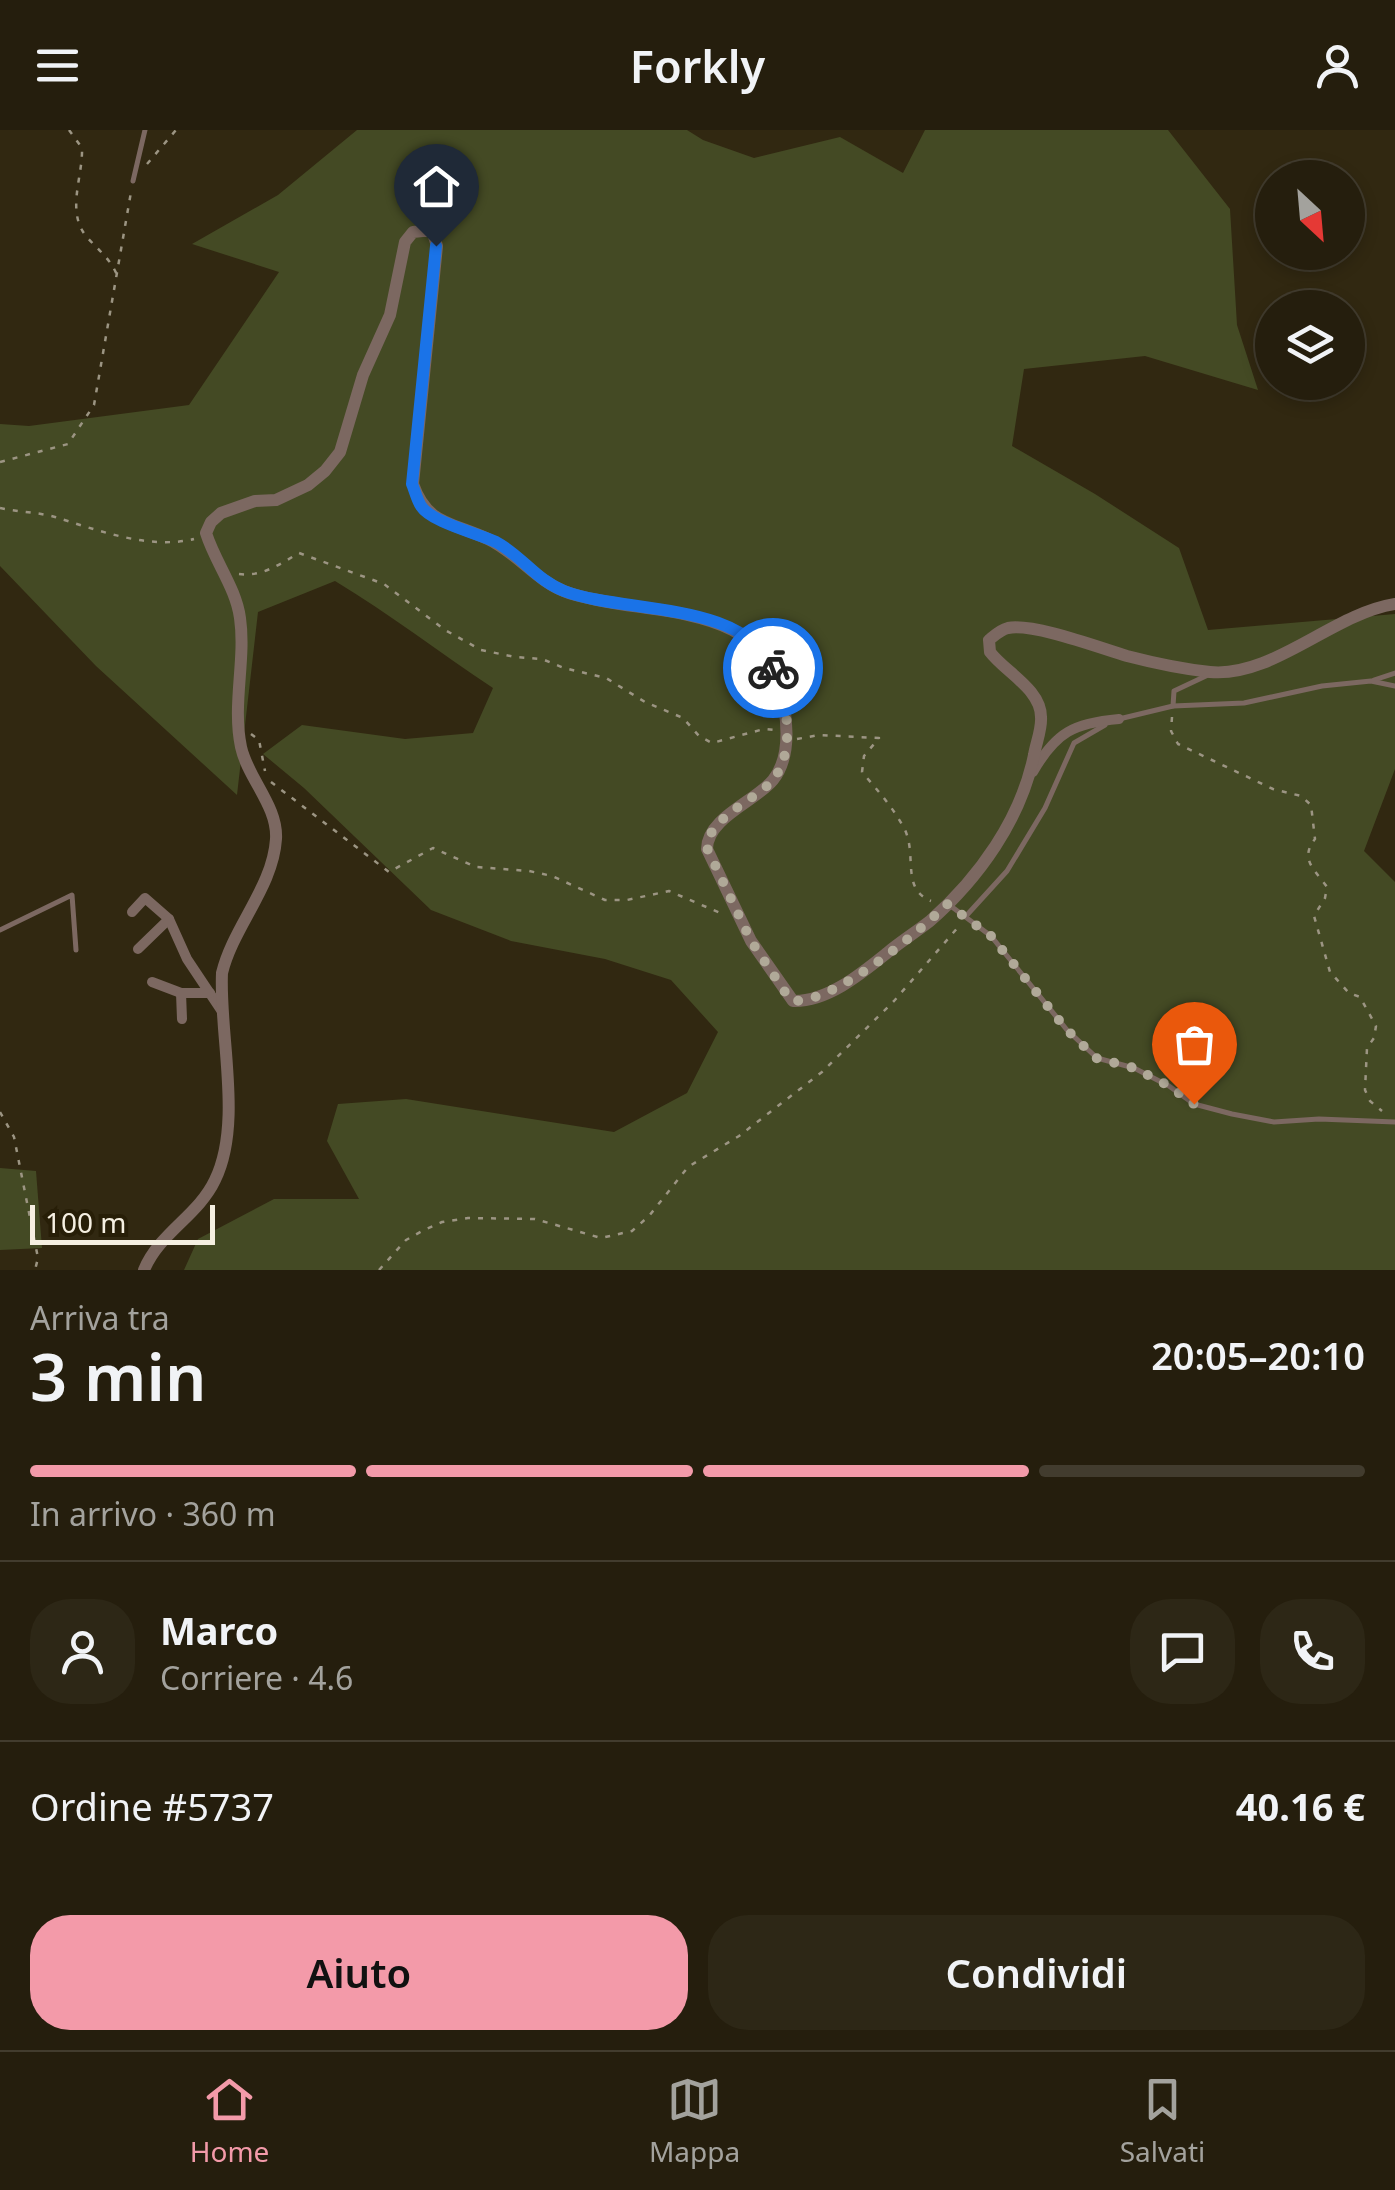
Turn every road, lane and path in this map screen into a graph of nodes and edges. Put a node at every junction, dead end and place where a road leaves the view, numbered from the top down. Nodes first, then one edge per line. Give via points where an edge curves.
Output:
1 (69, 130) edge
2 (145, 130) edge
3 (176, 130) edge
4 (134, 181) junction
5 (117, 276) junction
6 (0, 462) edge
7 (0, 508) edge
8 (207, 537) junction
9 (222, 571) junction
10 (1395, 604) edge
11 (1215, 672) junction
12 (1395, 673) edge
13 (1371, 681) junction
14 (1395, 686) edge
15 (1173, 706) junction
16 (1120, 719) junction
17 (240, 733) junction
18 (786, 735) junction
19 (1029, 779) junction
20 (945, 905) junction
21 (132, 912) dead end
22 (966, 916) junction
23 (169, 918) junction
24 (0, 930) edge
25 (747, 933) junction
26 (138, 949) dead end
27 (76, 950) dead end
28 (152, 982) dead end
29 (210, 992) junction
30 (181, 993) junction
31 (222, 1010) junction
32 (182, 1019) dead end
33 (0, 1112) edge
34 (1385, 1113) dead end
35 (1395, 1122) edge
36 (35, 1270) edge
37 (144, 1270) edge
38 (378, 1270) edge

1 - 5 path via 82,148 76,216
2 - 4 lane
3 - 4 path
4 - 5 path
5 - 6 path via 94,405 68,444
7 - 8 path via 156,541
8 - 9 street
8 - 18 street via 221,513 308,485 340,452 390,315 406,242 413,232 432,230 436,246 412,484 422,508 501,545 538,578 569,593 736,631 768,657 780,683
9 - 17 street via 241,627
9 - 18 path via 250,575 299,553 384,584 481,650 542,658 606,678 683,718 712,742 764,729
10 - 11 street via 1354,616 1257,664
11 - 15 lane via 1174,691
11 - 19 street via 1040,632 997,633 989,640 990,652 1026,687 1042,716
12 - 13 lane
13 - 14 lane
13 - 15 lane via 1244,703
15 - 16 lane
15 - 34 path via 1171,731 1178,744 1311,804 1315,839 1308,862 1327,887 1314,916 1330,972 1360,997 1376,1026 1367,1048 1365,1090
16 - 19 street via 1085,722 1061,735
16 - 22 lane via 1074,743 1008,871
17 - 25 path via 259,740 271,782 390,872 433,848 476,867 552,876 605,900 681,894
17 - 31 street via 250,772 276,824 276,842 270,868 227,950
18 - 20 path via 880,738 864,756 862,772 906,833 914,889
18 - 25 street via 783,762 772,780 707,839
19 - 20 street via 977,874
20 - 22 lane
20 - 25 street via 866,970 808,1001 787,995
21 - 23 street via 145,898
22 - 35 lane via 1096,1058 1134,1068 1194,1104 1232,1114 1274,1122
22 - 38 path via 894,1002 822,1072 688,1167 632,1231 601,1238 536,1218 468,1218 406,1240
23 - 26 street
23 - 29 street
24 - 27 lane via 72,895
28 - 30 street
29 - 30 street
29 - 31 street
30 - 32 street
31 - 37 street via 225,1149 203,1200 159,1243
33 - 36 path via 14,1137

